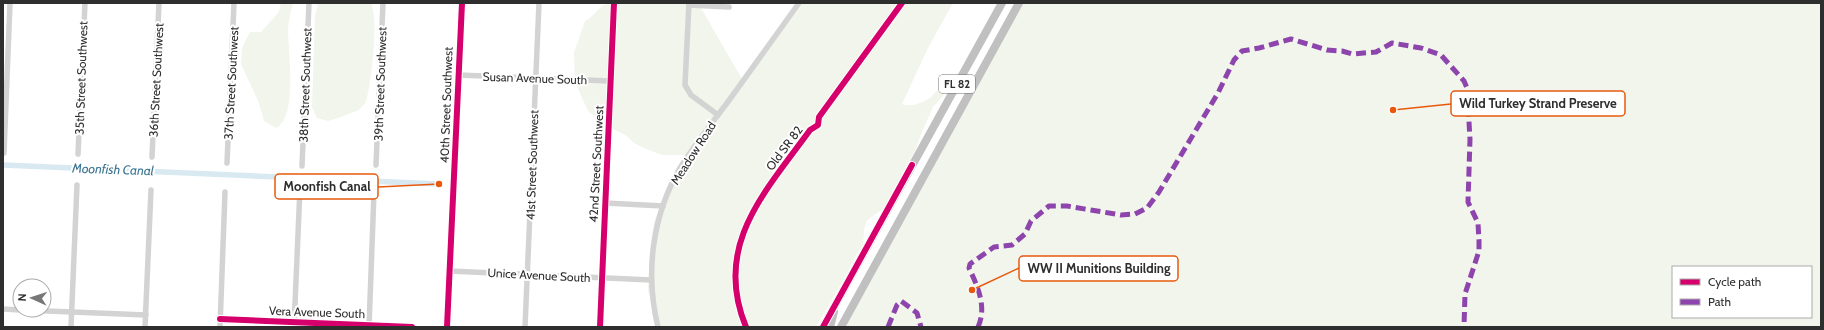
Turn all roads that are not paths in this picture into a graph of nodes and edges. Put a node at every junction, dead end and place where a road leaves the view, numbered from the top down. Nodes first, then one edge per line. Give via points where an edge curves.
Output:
1 (10, 3) edge
2 (85, 3) edge
3 (159, 3) edge
4 (234, 3) edge
5 (309, 3) edge
6 (383, 3) edge
7 (462, 3) edge
8 (539, 3) edge
9 (614, 3) edge
10 (799, 3) edge
11 (902, 3) edge
12 (1002, 3) edge
13 (1019, 3) edge
14 (689, 4) edge
15 (729, 7) dead end
16 (458, 75) junction
17 (536, 78) junction
18 (611, 81) junction
19 (718, 115) junction
20 (4, 152) edge
21 (78, 154) dead end
22 (152, 157) dead end
23 (227, 163) dead end
24 (376, 165) dead end
25 (302, 166) dead end
26 (77, 186) dead end
27 (300, 188) dead end
28 (151, 190) dead end
29 (225, 192) dead end
30 (374, 192) dead end
31 (605, 203) junction
32 (663, 206) junction
33 (450, 271) junction
34 (527, 274) junction
35 (602, 278) junction
36 (651, 280) junction
37 (838, 300) junction
38 (52, 311) edge
39 (71, 312) junction
40 (146, 315) junction
41 (220, 319) junction
42 (294, 324) edge
43 (369, 326) edge
44 (71, 327) edge
45 (145, 327) edge
46 (220, 327) edge
47 (412, 327) edge
48 (447, 327) edge
49 (525, 327) edge
50 (600, 327) edge
51 (658, 327) edge
52 (746, 327) edge
53 (823, 327) edge
54 (830, 327) edge
55 (841, 327) edge

1 - 20 street
2 - 21 street, 35th Street Southwest
3 - 22 street, 36th Street Southwest
4 - 23 street, 37th Street Southwest
5 - 25 street, 38th Street Southwest
6 - 24 street, 39th Street Southwest
7 - 16 street, 40th Street Southwest
8 - 17 street, 41st Street Southwest
9 - 18 street, 42nd Street Southwest
10 - 19 street, Meadow Road
11 - 52 street, Old SR 82 via 819,117 818,125 810,130 762,196 749,219 740,244 736,271 737,299
12 - 37 highway, FL 82
13 - 55 highway, FL 82
14 - 15 street
14 - 19 street via 685,85 691,95
16 - 17 street, Susan Avenue South
16 - 33 street, 40th Street Southwest
17 - 18 street, Susan Avenue South
17 - 34 street, 41st Street Southwest
18 - 31 street, 42nd Street Southwest
19 - 32 street, Meadow Road via 680,169
26 - 39 street
27 - 42 street
28 - 40 street
29 - 41 street
30 - 43 street
31 - 32 street
31 - 35 street, 42nd Street Southwest
32 - 36 street, Meadow Road via 654,245
33 - 34 street, Unice Avenue South
33 - 48 street, 40th Street Southwest
34 - 35 street, Unice Avenue South
34 - 49 street, 41st Street Southwest
35 - 36 street, Unice Avenue South
35 - 50 street, 42nd Street Southwest
36 - 51 street, Meadow Road
37 - 53 highway, FL 82
37 - 54 highway
38 - 39 street
39 - 40 street
39 - 44 street
40 - 45 street
41 - 42 street, Vera Avenue South
41 - 46 street
42 - 43 street, Vera Avenue South
43 - 47 street, Vera Avenue South

